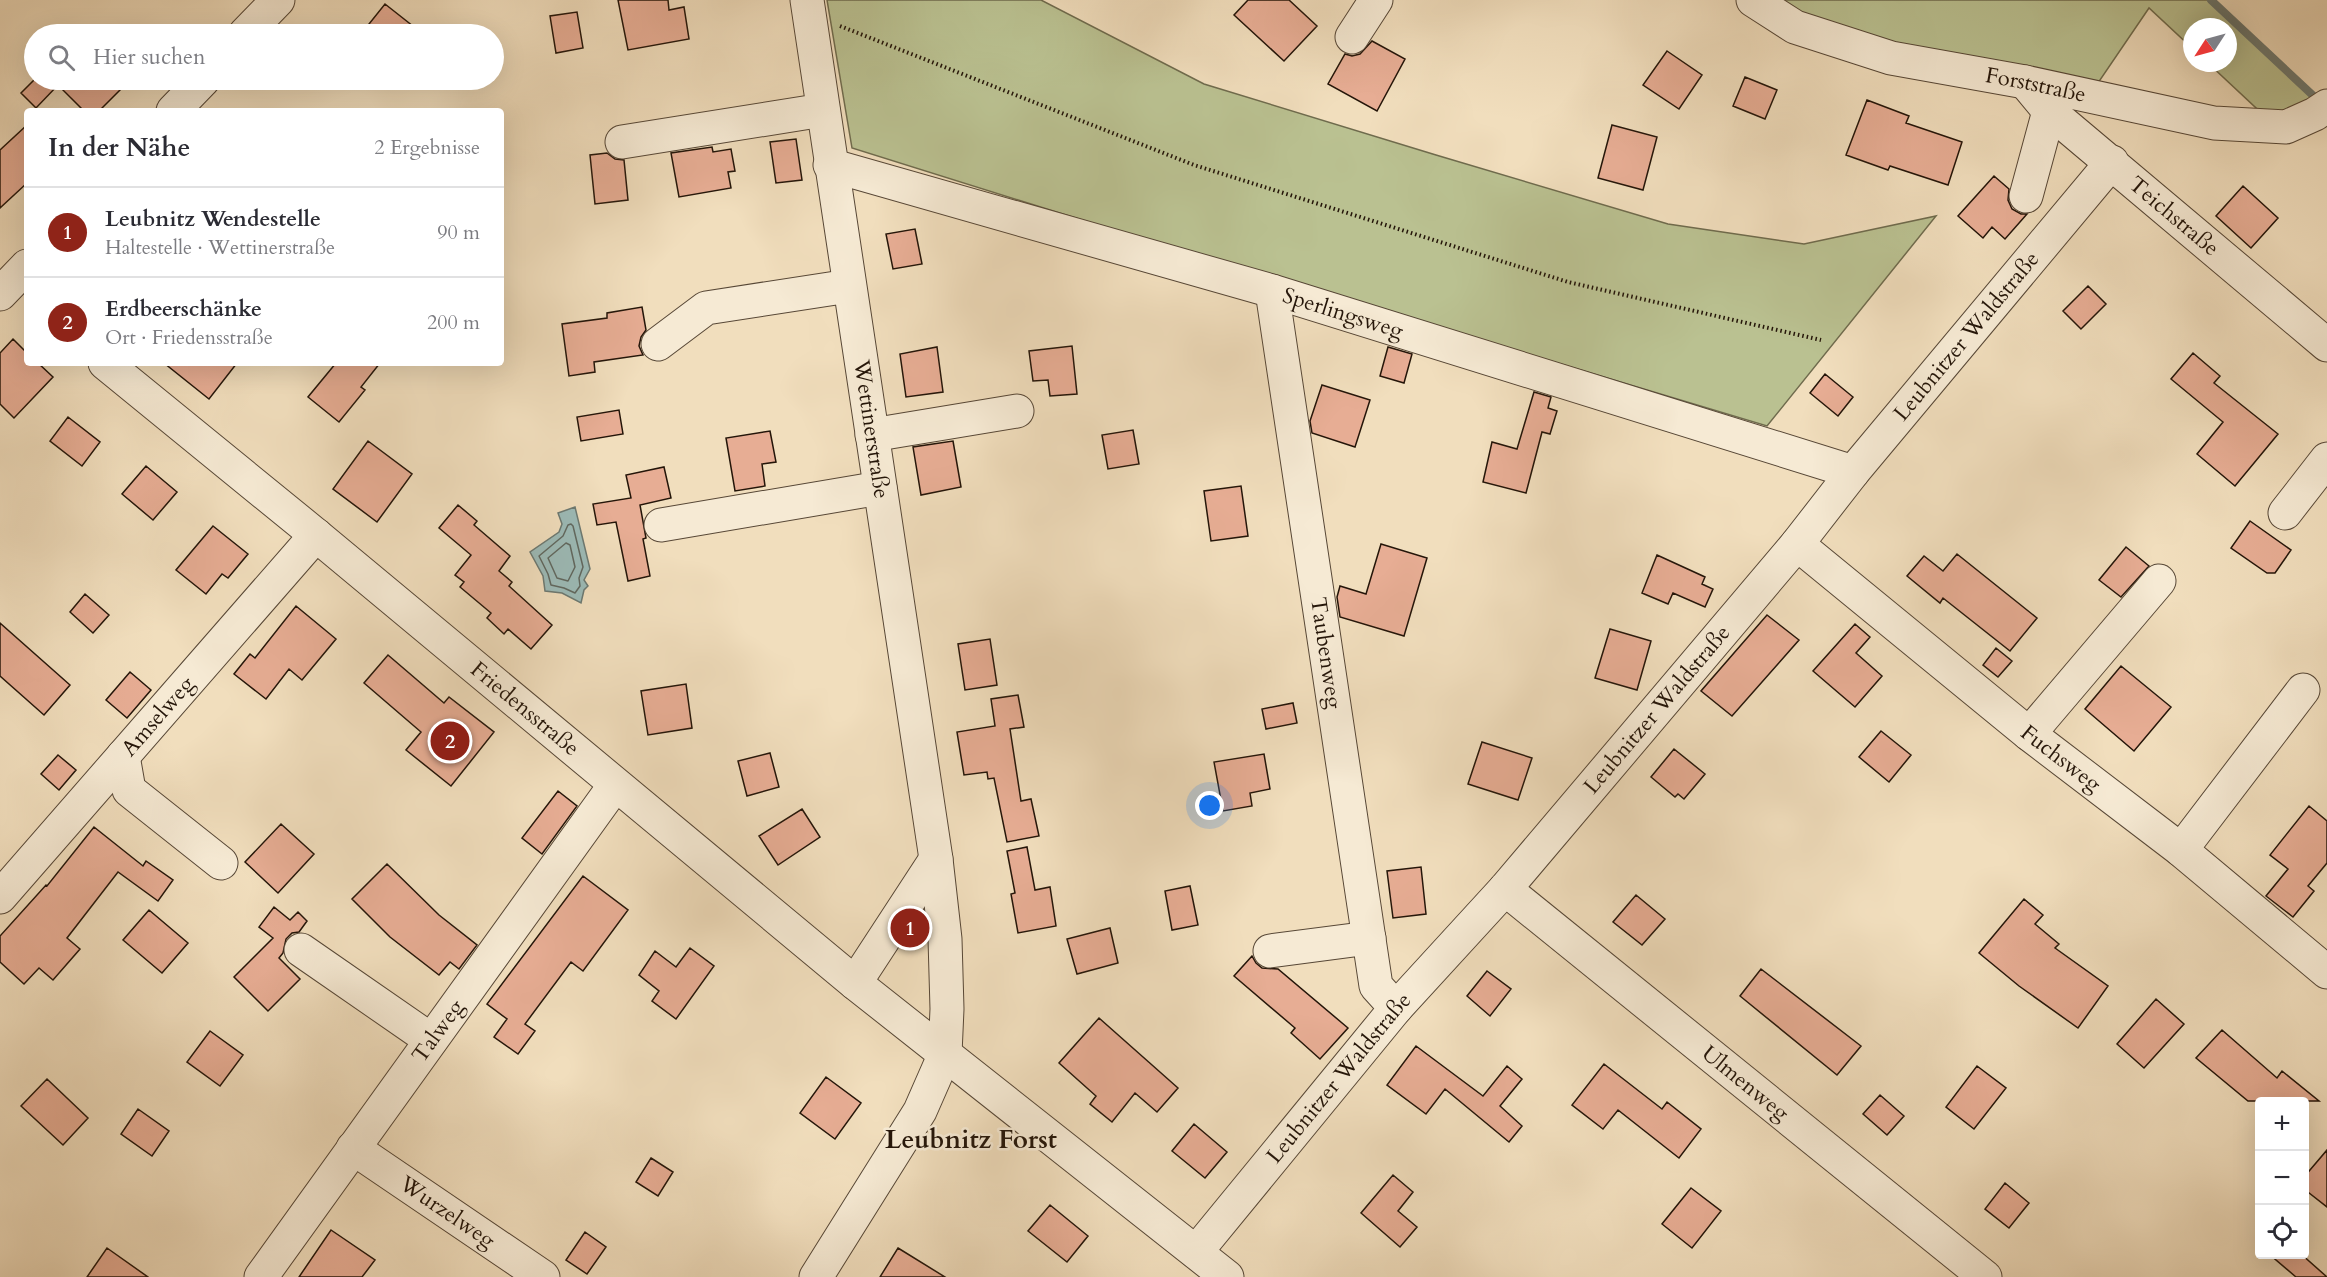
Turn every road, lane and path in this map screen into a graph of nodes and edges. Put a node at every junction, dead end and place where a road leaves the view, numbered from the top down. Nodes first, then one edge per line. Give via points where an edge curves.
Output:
1 (278, 0) edge
2 (1376, 0) edge
3 (1753, 0) edge
4 (808, 7) edge
5 (255, 24) edge
6 (1352, 37) dead end
7 (2025, 82) junction
8 (193, 90) edge
9 (176, 108) edge
10 (823, 110) junction
11 (2049, 111) junction
12 (2309, 116) edge
13 (622, 142) dead end
14 (2112, 162) junction
15 (830, 165) junction
16 (2026, 196) dead end
17 (849, 286) junction
18 (1272, 291) junction
19 (1821, 340) dead end
20 (658, 344) dead end
21 (2327, 345) edge
22 (109, 366) edge
23 (1017, 411) dead end
24 (872, 435) junction
25 (2327, 459) edge
26 (1853, 472) junction
27 (880, 488) junction
28 (2284, 513) dead end
29 (661, 525) dead end
30 (316, 535) junction
31 (1797, 544) junction
32 (2159, 581) dead end
33 (2303, 690) dead end
34 (2030, 734) junction
35 (123, 756) junction
36 (615, 785) junction
37 (2181, 850) junction
38 (936, 859) junction
39 (221, 863) dead end
40 (1505, 889) junction
41 (0, 897) edge
42 (1369, 938) junction
43 (301, 950) dead end
44 (1270, 951) dead end
45 (2327, 972) edge
46 (855, 983) junction
47 (1396, 1008) junction
48 (431, 1040) junction
49 (945, 1054) junction
50 (353, 1148) junction
51 (1196, 1252) junction
52 (261, 1277) edge
53 (543, 1277) edge
54 (816, 1277) edge
55 (1227, 1277) edge
56 (1985, 1277) edge

1 - 5 street
2 - 6 street
3 - 7 street, Forststraße via 1795,27 1891,58
4 - 10 street, Wettinerstraße
4 - 19 path via 1194,165 1568,282
7 - 11 street, Teichstraße
7 - 12 street, Forststraße via 2214,123
8 - 9 street
10 - 13 street
10 - 15 street, Wettinerstraße
11 - 14 street, Teichstraße
11 - 16 street
14 - 21 street, Teichstraße
14 - 26 street, Leubnitzer Waldstraße
15 - 17 street, Wettinerstraße
15 - 18 street, Sperlingsweg
17 - 20 street via 706,308
17 - 24 street, Wettinerstraße
18 - 26 street, Sperlingsweg
18 - 42 street, Taubenweg
22 - 30 street, Friedensstraße
23 - 24 street
24 - 27 street, Wettinerstraße
25 - 28 street
26 - 31 street, Leubnitzer Waldstraße
27 - 29 street
27 - 38 street, Wettinerstraße
30 - 35 street, Amselweg
30 - 36 street, Friedensstraße
31 - 34 street, Fuchsweg
31 - 40 street, Leubnitzer Waldstraße
32 - 34 street
33 - 37 street
34 - 37 street, Fuchsweg
35 - 39 street via 129,790
35 - 41 street, Amselweg
36 - 46 street, Friedensstraße
36 - 48 street, Talweg
37 - 45 street, Fuchsweg
38 - 46 street
38 - 49 street, Wettinerstraße via 945,939
40 - 47 street, Leubnitzer Waldstraße
40 - 56 street, Ulmenweg
42 - 44 street
42 - 47 street, Taubenweg via 1376,986
43 - 48 street
46 - 49 street, Friedensstraße
47 - 51 street, Leubnitzer Waldstraße
48 - 50 street, Talweg
49 - 51 street, Friedensstraße
49 - 54 street via 920,1111
50 - 52 street, Talweg
50 - 53 street, Wurzelweg
51 - 55 street, Friedensstraße

